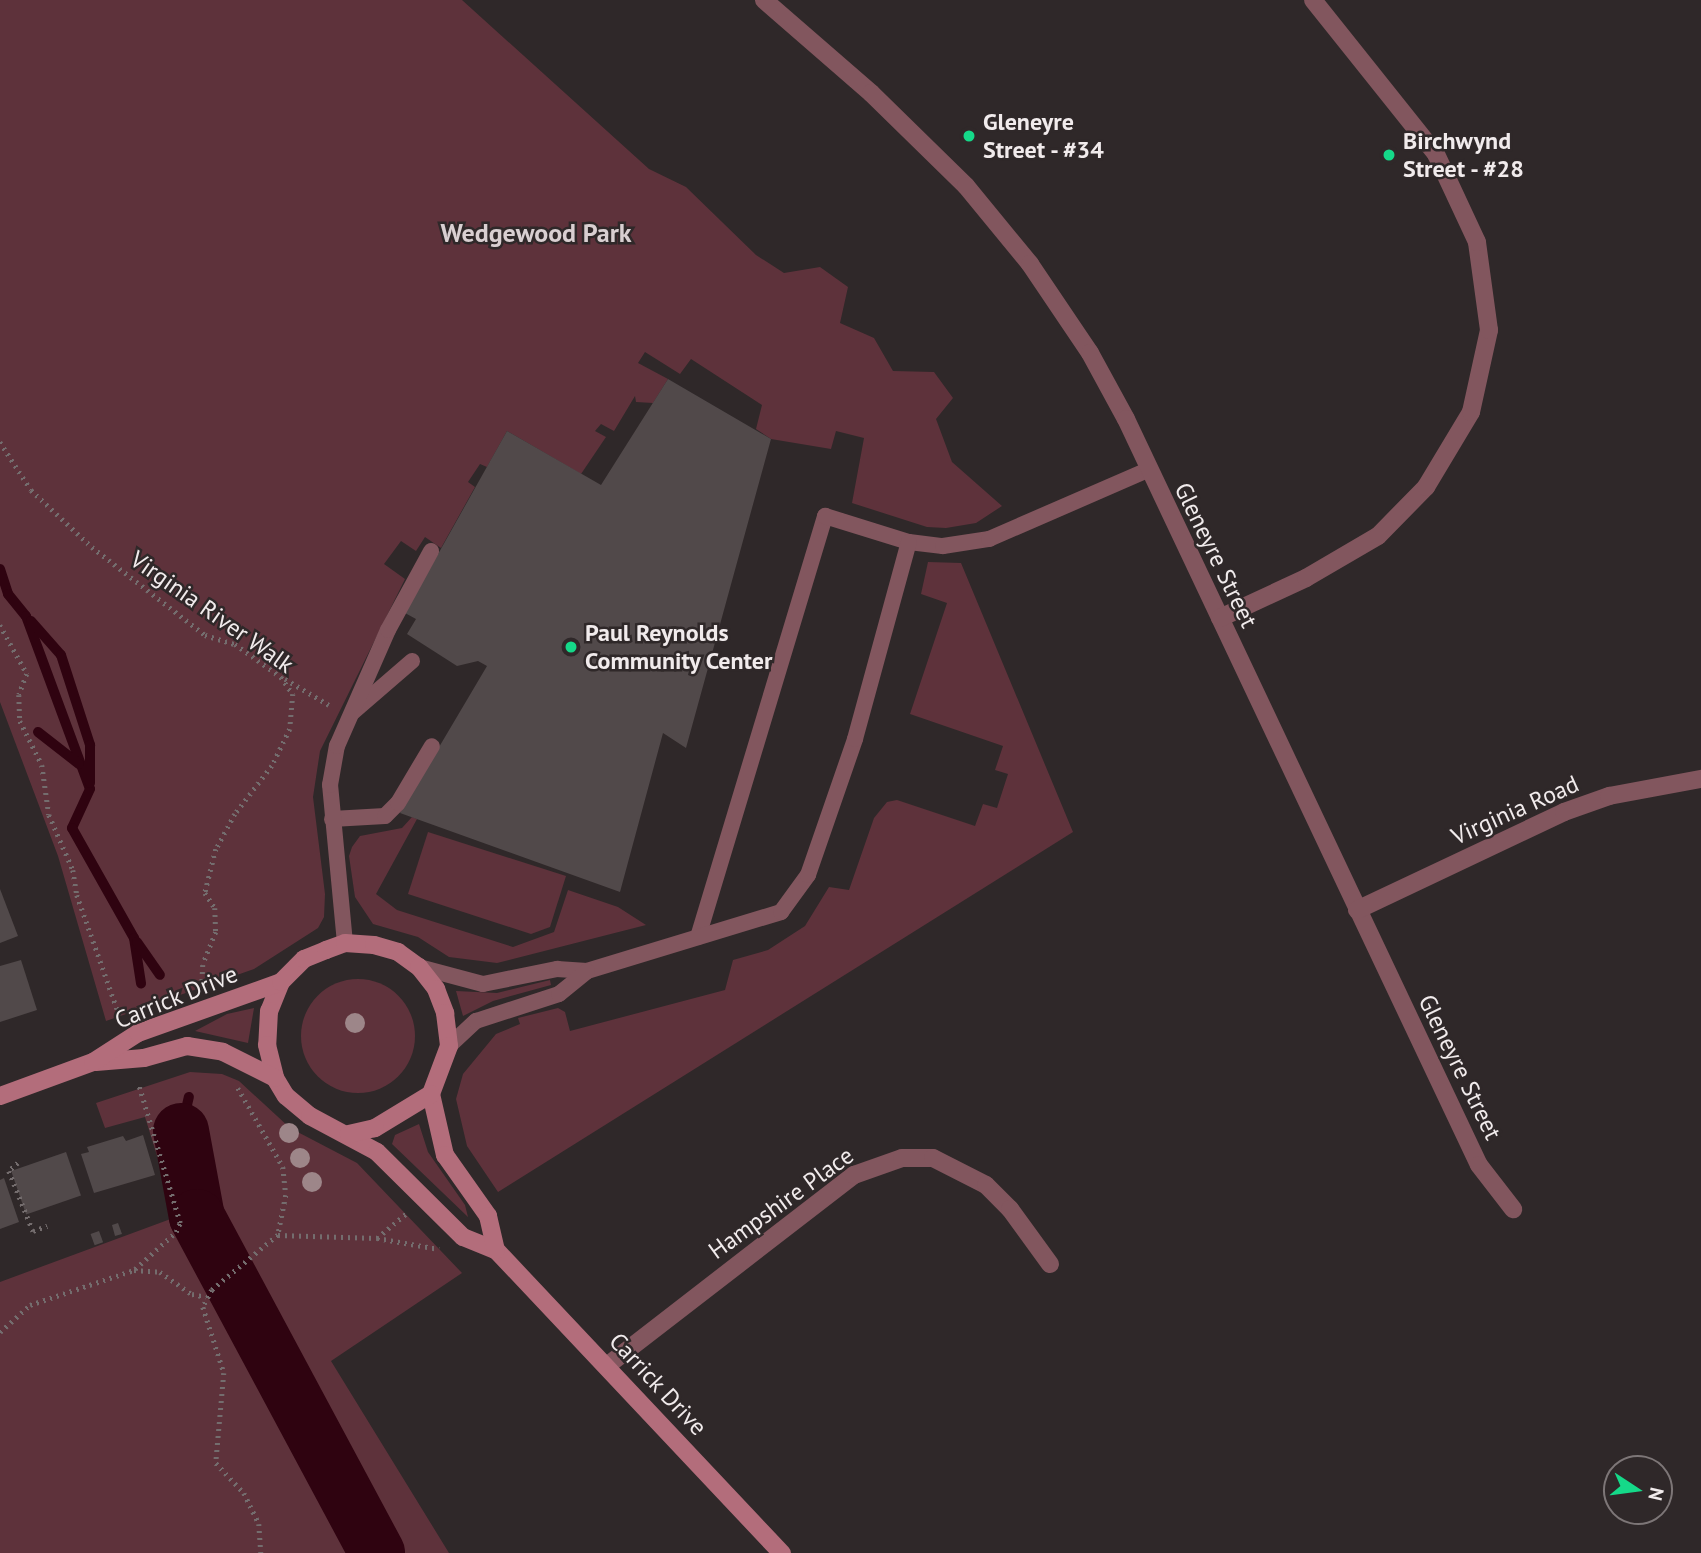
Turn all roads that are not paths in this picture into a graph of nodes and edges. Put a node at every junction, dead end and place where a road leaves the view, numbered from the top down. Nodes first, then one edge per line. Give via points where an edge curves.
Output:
1 (764, 0) edge
2 (1313, 0) edge
3 (1148, 470) junction
4 (909, 542) junction
5 (431, 551) dead end
6 (1220, 618) junction
7 (412, 661) dead end
8 (349, 716) junction
9 (432, 746) dead end
10 (1701, 779) edge
11 (332, 819) junction
12 (1357, 910) junction
13 (698, 937) junction
14 (345, 943) junction
15 (419, 967) junction
16 (587, 971) junction
17 (281, 982) junction
18 (449, 1046) junction
19 (93, 1062) junction
20 (275, 1078) junction
21 (431, 1094) junction
22 (0, 1096) edge
23 (349, 1134) junction
24 (1513, 1209) dead end
25 (496, 1250) junction
26 (1049, 1264) dead end
27 (608, 1365) junction
28 (782, 1553) edge

1 - 3 street, Gleneyre Street via 938,158 1030,264 1090,353
2 - 6 street via 1436,154 1477,242 1489,330 1471,412 1426,487 1378,536 1306,578
3 - 4 lane via 989,539 943,546
3 - 6 street, Gleneyre Street
4 - 13 lane via 855,739 808,875 781,912
4 - 13 lane via 825,516
5 - 8 lane
6 - 12 street, Gleneyre Street
7 - 8 lane
8 - 11 lane via 337,746 330,785
9 - 11 lane via 398,803 385,816
10 - 12 street, Virginia Road via 1609,796 1564,812
11 - 14 lane
12 - 24 street, Gleneyre Street via 1479,1165
13 - 16 lane
14 - 15 street via 398,952
14 - 17 street, Carrick Drive via 304,959
15 - 16 lane via 483,984 557,969
15 - 18 street via 436,989
16 - 18 lane via 559,994 476,1021
17 - 19 street, Carrick Drive via 138,1034
17 - 20 street, Carrick Drive via 269,1011 267,1045
18 - 21 street
19 - 20 street, Carrick Drive via 144,1058 187,1046 223,1052
19 - 22 street, Carrick Drive
20 - 23 street, Carrick Drive via 286,1096 310,1115
21 - 23 street via 375,1128
21 - 25 street via 445,1155 488,1216
23 - 25 street, Carrick Drive via 377,1152 463,1237
25 - 27 street, Carrick Drive
26 - 27 street, Hampshire Place via 1010,1209 986,1185 933,1158 902,1158 854,1175
27 - 28 street, Carrick Drive

